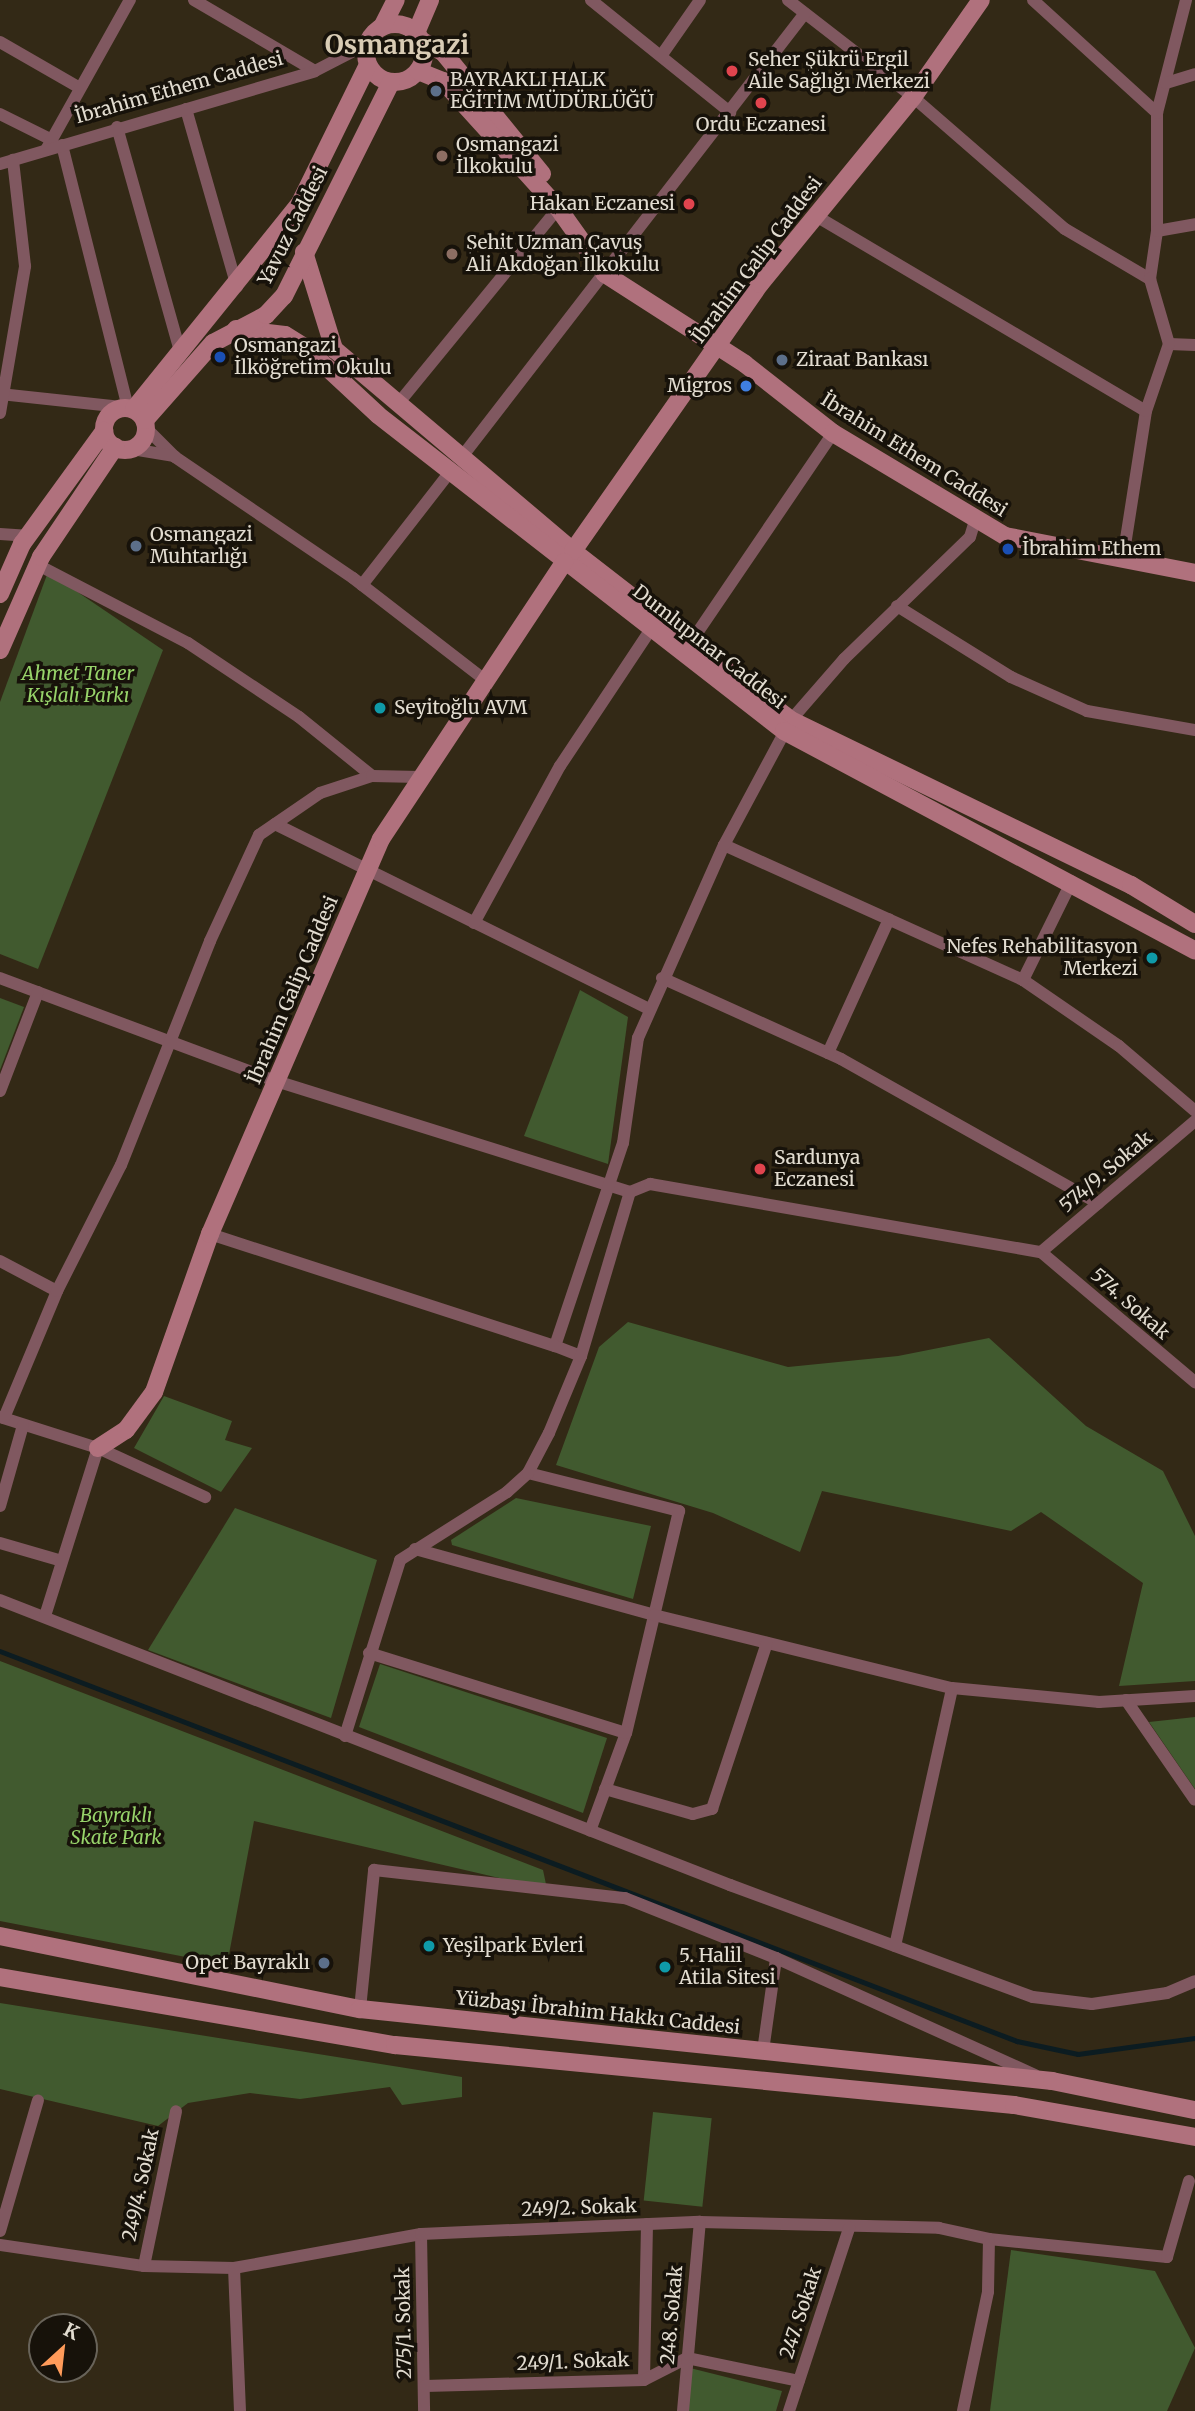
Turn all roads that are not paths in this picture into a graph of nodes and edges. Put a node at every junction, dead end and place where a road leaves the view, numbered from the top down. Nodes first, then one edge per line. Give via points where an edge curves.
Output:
1 (194, 0) edge
2 (396, 0) edge
3 (430, 0) edge
4 (591, 0) edge
5 (700, 0) edge
6 (788, 0) edge
7 (981, 0) edge
8 (1033, 0) edge
9 (1186, 0) edge
10 (126, 1) edge
11 (806, 13) junction
12 (382, 27) junction
13 (419, 37) junction
14 (0, 42) edge
15 (367, 44) junction
16 (661, 56) junction
17 (368, 65) junction
18 (315, 71) junction
19 (418, 71) junction
20 (1195, 74) edge
21 (391, 82) junction
22 (1166, 83) junction
23 (80, 88) junction
24 (913, 97) junction
25 (186, 109) junction
26 (730, 112) junction
27 (1157, 113) junction
28 (0, 114) edge
29 (117, 127) junction
30 (53, 145) junction
31 (13, 160) junction
32 (0, 164) edge
33 (558, 208) junction
34 (816, 216) junction
35 (1195, 224) edge
36 (1157, 231) junction
37 (304, 252) junction
38 (605, 274) junction
39 (1150, 279) junction
40 (237, 287) junction
41 (236, 329) junction
42 (1169, 344) junction
43 (1195, 345) edge
44 (717, 346) junction
45 (180, 348) junction
46 (1, 394) edge
47 (397, 405) junction
48 (1146, 411) junction
49 (0, 413) edge
50 (135, 415) junction
51 (104, 431) junction
52 (833, 433) junction
53 (124, 448) junction
54 (175, 457) junction
55 (456, 465) junction
56 (975, 521) junction
57 (0, 534) edge
58 (30, 536) junction
59 (568, 556) junction
60 (1123, 558) junction
61 (38, 565) junction
62 (1195, 573) edge
63 (362, 585) junction
64 (0, 594) edge
65 (897, 606) junction
66 (651, 629) junction
67 (691, 642) junction
68 (0, 650) edge
69 (485, 680) junction
70 (788, 726) junction
71 (1195, 730) edge
72 (372, 776) junction
73 (420, 777) junction
74 (275, 824) junction
75 (724, 845) junction
76 (367, 871) junction
77 (1072, 881) junction
78 (889, 919) junction
79 (474, 923) junction
80 (1195, 924) edge
81 (1195, 950) edge
82 (0, 978) edge
83 (662, 978) junction
84 (1023, 980) junction
85 (38, 992) junction
86 (649, 1009) junction
87 (170, 1042) junction
88 (828, 1053) junction
89 (276, 1081) junction
90 (0, 1091) edge
91 (1195, 1111) edge
92 (1195, 1121) edge
93 (610, 1186) junction
94 (630, 1192) junction
95 (1098, 1203) junction
96 (210, 1234) junction
97 (1041, 1252) junction
98 (0, 1261) edge
99 (57, 1291) junction
100 (555, 1346) junction
101 (581, 1356) junction
102 (1194, 1380) edge
103 (2, 1418) edge
104 (23, 1425) junction
105 (98, 1448) junction
106 (528, 1473) junction
107 (205, 1497) dead end
108 (0, 1506) edge
109 (0, 1543) edge
110 (415, 1549) junction
111 (59, 1560) junction
112 (0, 1600) edge
113 (654, 1615) junction
114 (45, 1616) junction
115 (767, 1643) junction
116 (369, 1653) junction
117 (951, 1688) junction
118 (1195, 1696) edge
119 (1126, 1700) junction
120 (626, 1733) junction
121 (345, 1736) junction
122 (605, 1789) junction
123 (1195, 1800) edge
124 (590, 1831) junction
125 (0, 1936) edge
126 (895, 1946) junction
127 (776, 1958) junction
128 (0, 1977) edge
129 (1195, 1981) edge
130 (360, 2009) junction
131 (763, 2051) junction
132 (1052, 2081) junction
133 (38, 2100) dead end
134 (1195, 2110) edge
135 (176, 2111) dead end
136 (1195, 2137) edge
137 (1189, 2180) dead end
138 (700, 2222) junction
139 (647, 2224) junction
140 (849, 2228) junction
141 (0, 2231) edge
142 (421, 2234) junction
143 (989, 2239) junction
144 (0, 2245) edge
145 (144, 2266) junction
146 (234, 2268) junction
147 (687, 2358) junction
148 (644, 2380) junction
149 (799, 2381) junction
150 (425, 2386) junction
151 (240, 2411) edge
152 (424, 2411) edge
153 (684, 2411) edge
154 (789, 2411) edge
155 (963, 2411) edge

1 - 18 street
2 - 12 main road
3 - 13 main road
4 - 16 street
5 - 16 street
6 - 11 street
7 - 24 main road, İbrahim Galip Caddesi
8 - 27 street
9 - 22 street
10 - 23 street
11 - 24 street
11 - 26 street
12 - 13 main road via 400,24
12 - 15 main road
13 - 19 main road
13 - 33 main road, İbrahim Ethem Caddesi via 443,52 555,190
14 - 23 street
15 - 17 main road
15 - 18 street, İbrahim Ethem Caddesi
16 - 26 street
17 - 21 main road
17 - 40 main road, Yavuz Caddesi via 300,203
18 - 25 street, İbrahim Ethem Caddesi
19 - 21 main road
19 - 33 main road, İbrahim Ethem Caddesi via 443,81
20 - 22 street
21 - 37 main road, Yavuz Caddesi
22 - 27 street
23 - 30 street
24 - 34 main road, İbrahim Galip Caddesi
24 - 39 street via 1065,229
25 - 29 street, İbrahim Ethem Caddesi
25 - 40 street
26 - 38 street
27 - 36 street
28 - 30 street
29 - 30 street, İbrahim Ethem Caddesi
29 - 45 street
30 - 31 street, İbrahim Ethem Caddesi
30 - 50 street
31 - 32 street, İbrahim Ethem Caddesi
31 - 46 street via 25,266
33 - 38 main road, İbrahim Ethem Caddesi
33 - 47 street
34 - 44 main road, İbrahim Galip Caddesi
34 - 48 street
35 - 36 street
36 - 39 street
37 - 41 main road, Yavuz Caddesi via 284,296 266,315
37 - 47 main road via 334,349
38 - 44 main road, İbrahim Ethem Caddesi
38 - 55 street
39 - 42 street
40 - 45 main road, Yavuz Caddesi
41 - 50 main road, Yavuz Caddesi
41 - 55 main road, Dumlupınar Caddesi via 285,335 306,348 324,370
42 - 43 street
42 - 48 street
44 - 52 main road, İbrahim Ethem Caddesi
44 - 59 main road, İbrahim Galip Caddesi
45 - 50 main road, Yavuz Caddesi
46 - 49 street
46 - 50 street
47 - 55 main road
48 - 60 street
50 - 51 main road via 111,412
50 - 53 main road
50 - 54 street
51 - 53 main road
51 - 58 main road
52 - 56 main road, İbrahim Ethem Caddesi
52 - 67 street
53 - 54 street
53 - 61 main road
54 - 63 street
55 - 59 main road, Dumlupınar Caddesi
55 - 63 street
56 - 60 main road, İbrahim Ethem Caddesi via 1004,536
56 - 65 street via 970,537
57 - 58 street
58 - 64 main road
59 - 66 main road, Dumlupınar Caddesi
59 - 67 main road
59 - 69 main road, İbrahim Galip Caddesi
60 - 62 main road, İbrahim Ethem Caddesi
61 - 68 main road
61 - 72 street via 188,643 299,717
63 - 69 street
65 - 70 street
65 - 71 street via 1011,677 1087,711
66 - 70 main road, Dumlupınar Caddesi
66 - 79 street via 559,766
67 - 70 main road
69 - 73 main road, İbrahim Galip Caddesi
70 - 75 street
70 - 77 main road, Dumlupınar Caddesi
70 - 80 main road, Dumlupınar Caddesi via 1131,885
72 - 73 street
72 - 74 street via 320,793
73 - 76 main road, İbrahim Galip Caddesi
74 - 76 street
74 - 87 street via 259,835
75 - 78 street
75 - 83 street
76 - 79 street
76 - 89 main road, İbrahim Galip Caddesi
77 - 81 main road, Dumlupınar Caddesi
77 - 84 street
78 - 84 street
78 - 88 street
79 - 86 street
82 - 85 street
83 - 86 street
83 - 88 street
84 - 91 street via 1119,1046
85 - 87 street
85 - 90 street
86 - 93 street via 630,1069 625,1133
87 - 89 street
87 - 99 street via 121,1165
88 - 95 street
89 - 93 street
89 - 96 main road, İbrahim Galip Caddesi
92 - 95 street, 574/9. Sokak
93 - 94 street
93 - 100 street
94 - 97 street via 650,1184
94 - 101 street
95 - 97 street, 574/9. Sokak
96 - 100 street
96 - 105 main road, İbrahim Galip Caddesi via 154,1392 126,1430
97 - 102 street, 574. Sokak
98 - 99 street
99 - 103 street
100 - 101 street
101 - 106 street
103 - 104 street
104 - 105 street
104 - 108 street
105 - 107 street
105 - 111 street
106 - 110 street
106 - 113 street via 679,1511
109 - 111 street
110 - 113 street
110 - 116 street via 394,1569
111 - 114 street
112 - 114 street
113 - 115 street
113 - 120 street
114 - 121 street
115 - 117 street
115 - 122 street via 712,1809 693,1814
116 - 120 street
116 - 121 street
117 - 119 street
117 - 126 street
118 - 119 street
119 - 123 street
120 - 122 street
121 - 124 street
122 - 124 street
124 - 126 street
125 - 130 main road, Yüzbaşı İbrahim Hakkı Caddesi
126 - 129 street via 1033,1997 1092,2004 1167,1993
127 - 130 street via 625,1898 374,1870
127 - 131 street
127 - 132 street
128 - 136 main road via 395,2045 1014,2105
130 - 131 main road, Yüzbaşı İbrahim Hakkı Caddesi
131 - 132 main road, Yüzbaşı İbrahim Hakkı Caddesi
132 - 134 main road, Yüzbaşı İbrahim Hakkı Caddesi
133 - 141 street
135 - 145 street, 249/4. Sokak
137 - 143 street, 249/2. Sokak via 1167,2257
138 - 139 street, 249/2. Sokak
138 - 140 street, 249/2. Sokak
138 - 147 street, 248. Sokak
139 - 142 street, 249/2. Sokak
139 - 148 street, 248. Sokak
140 - 143 street, 249/2. Sokak via 939,2228
140 - 149 street, 247. Sokak
142 - 146 street, 249/2. Sokak
142 - 150 street, 275/1. Sokak
143 - 155 street via 988,2292
144 - 145 street, 249/2. Sokak
145 - 146 street, 249/2. Sokak
146 - 151 street
147 - 148 street, 249/1. Sokak
147 - 149 street
147 - 153 street, 248. Sokak
148 - 150 street, 249/1. Sokak
149 - 154 street, 247. Sokak
150 - 152 street, 275/1. Sokak

